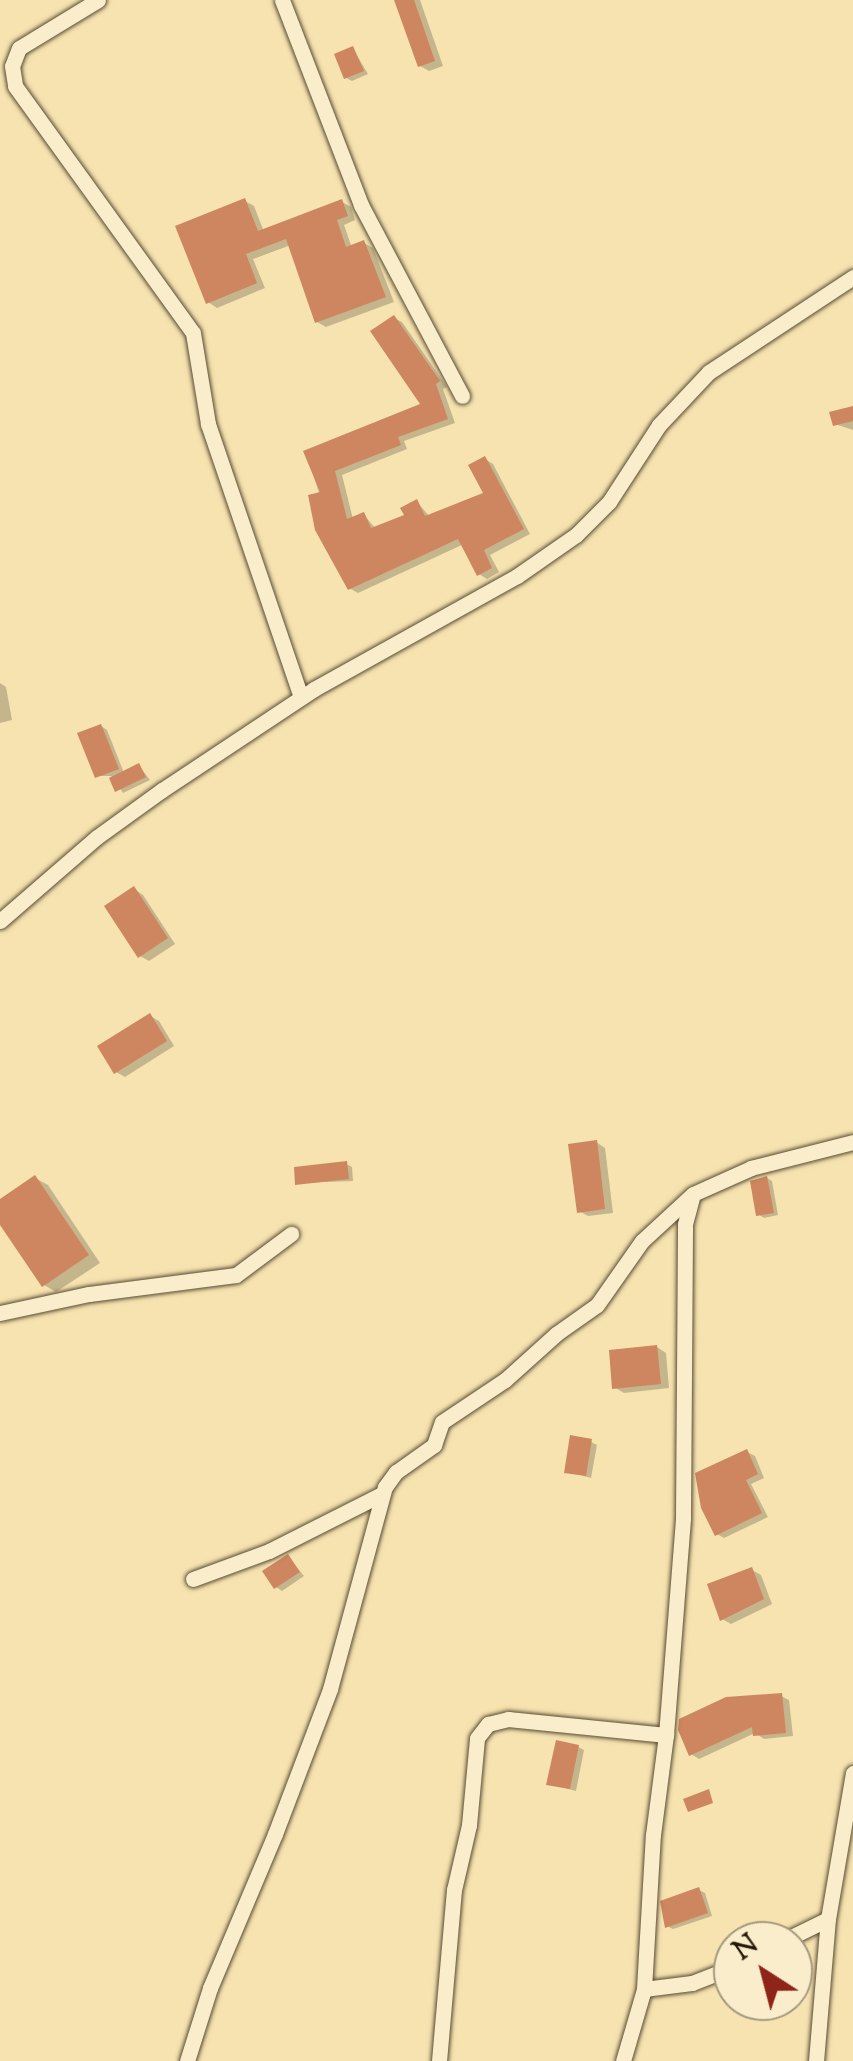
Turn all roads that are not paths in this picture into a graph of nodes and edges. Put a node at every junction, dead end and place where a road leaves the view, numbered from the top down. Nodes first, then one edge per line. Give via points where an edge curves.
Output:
1 (98, 0) edge
2 (282, 0) edge
3 (853, 277) edge
4 (462, 396) dead end
5 (301, 697) junction
6 (0, 922) edge
7 (853, 1142) edge
8 (693, 1194) junction
9 (292, 1234) dead end
10 (0, 1313) edge
11 (382, 1494) junction
12 (193, 1579) dead end
13 (666, 1736) junction
14 (853, 1773) edge
15 (828, 1920) junction
16 (813, 1927) edge
17 (713, 1974) edge
18 (644, 1990) junction
19 (187, 2061) edge
20 (440, 2061) edge
21 (622, 2061) edge
22 (816, 2061) edge

1 - 5 street via 19,48 12,66 15,86 193,333 208,424
2 - 4 street via 361,205
3 - 5 street via 709,372 659,425 609,502 576,534 517,576
5 - 6 street via 97,837
7 - 8 street via 751,1168
8 - 11 street via 642,1241 597,1304 442,1422 434,1445 396,1472
8 - 13 street via 685,1224 684,1518
9 - 10 street via 236,1275
11 - 12 street
11 - 19 street via 330,1689
13 - 18 street
13 - 20 street via 508,1719 488,1724 477,1738 469,1825 454,1890
14 - 15 street
15 - 16 street
15 - 22 street
17 - 18 street
18 - 21 street

